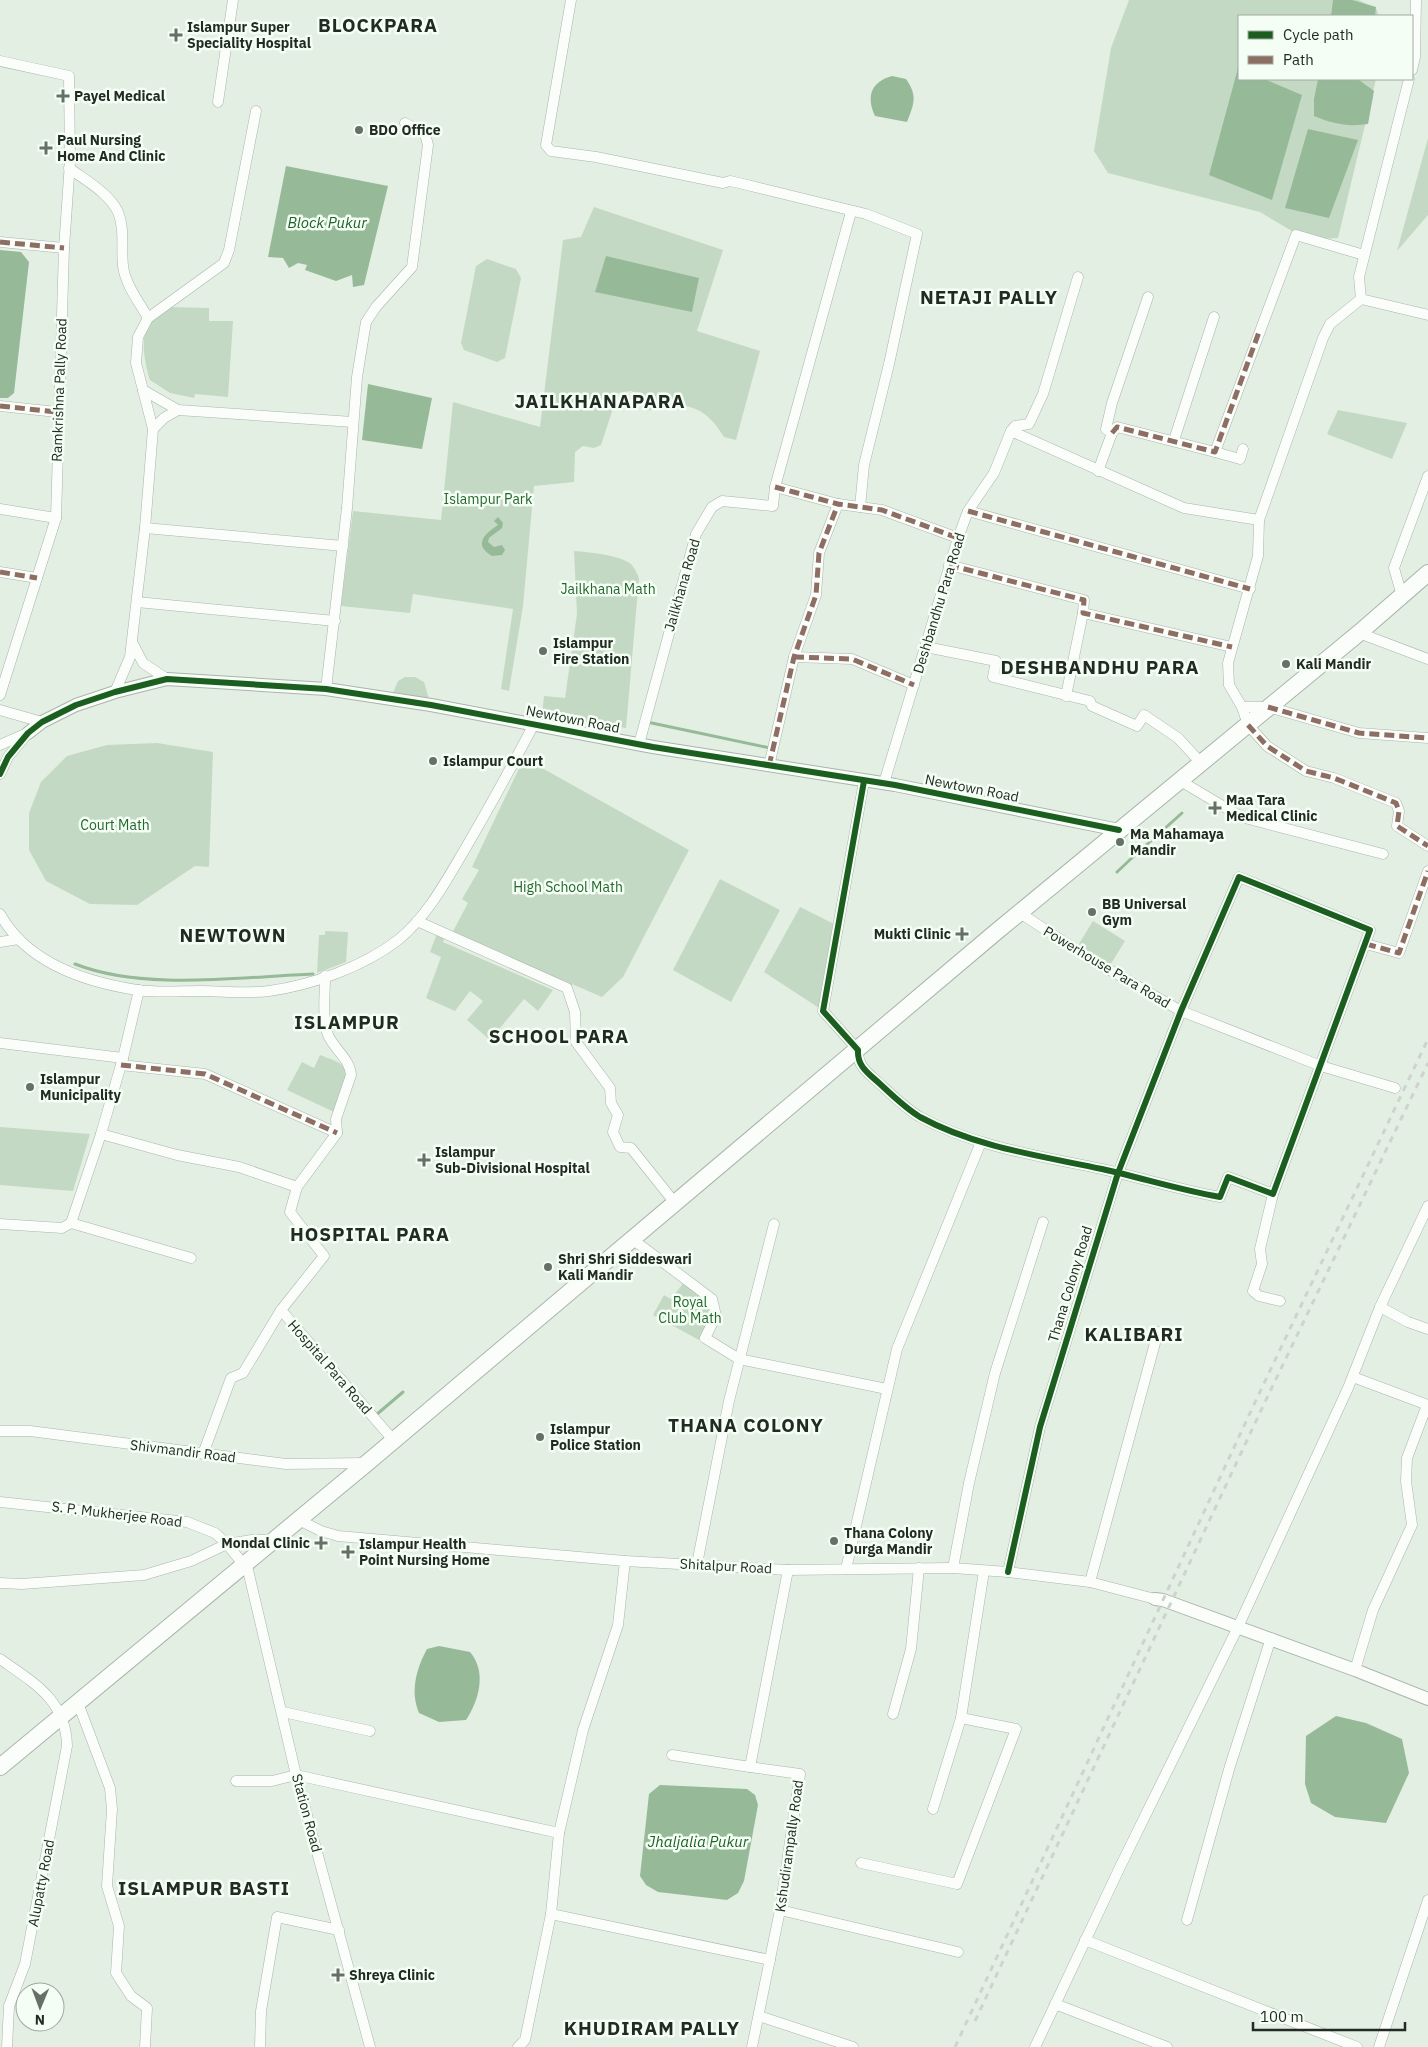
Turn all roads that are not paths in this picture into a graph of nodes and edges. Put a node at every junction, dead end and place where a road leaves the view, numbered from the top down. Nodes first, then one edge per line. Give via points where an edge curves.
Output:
1 (233, 0) edge
2 (571, 0) edge
3 (1416, 0) edge
4 (0, 61) edge
5 (1413, 66) edge
6 (1410, 80) edge
7 (218, 102) dead end
8 (256, 111) dead end
9 (405, 122) dead end
10 (69, 168) junction
11 (850, 212) dead end
12 (0, 242) edge
13 (64, 248) junction
14 (1364, 255) junction
15 (1078, 277) dead end
16 (1148, 297) dead end
17 (1361, 299) junction
18 (1428, 315) edge
19 (1214, 317) dead end
20 (148, 318) junction
21 (143, 390) junction
22 (0, 406) edge
23 (178, 410) junction
24 (58, 412) junction
25 (354, 422) junction
26 (153, 429) junction
27 (1011, 431) junction
28 (1112, 433) junction
29 (1174, 440) junction
30 (1243, 449) dead end
31 (1214, 452) junction
32 (1098, 470) junction
33 (1428, 476) edge
34 (775, 487) junction
35 (838, 504) junction
36 (860, 507) junction
37 (0, 508) edge
38 (968, 511) junction
39 (56, 518) junction
40 (1259, 520) junction
41 (145, 528) junction
42 (958, 538) junction
43 (344, 546) junction
44 (948, 565) junction
45 (0, 572) edge
46 (1428, 573) edge
47 (37, 578) junction
48 (1250, 589) junction
49 (1402, 596) junction
50 (137, 602) junction
51 (1083, 613) junction
52 (335, 621) junction
53 (1359, 633) junction
54 (133, 643) junction
55 (926, 647) junction
56 (1232, 647) junction
57 (794, 657) junction
58 (1428, 659) edge
59 (168, 679) junction
60 (914, 685) junction
61 (326, 689) junction
62 (115, 692) junction
63 (0, 695) edge
64 (1066, 696) junction
65 (1242, 707) junction
66 (1268, 707) junction
67 (0, 710) edge
68 (42, 722) junction
69 (534, 724) junction
70 (1248, 725) junction
71 (28, 733) junction
72 (1428, 738) edge
73 (639, 744) junction
74 (0, 745) edge
75 (1200, 763) junction
76 (769, 766) junction
77 (0, 774) edge
78 (1179, 780) junction
79 (864, 781) junction
80 (884, 783) junction
81 (1119, 830) junction
82 (1428, 846) edge
83 (1384, 854) dead end
84 (1428, 871) edge
85 (1020, 912) junction
86 (0, 914) edge
87 (417, 921) junction
88 (19, 939) junction
89 (0, 942) edge
90 (1366, 944) junction
91 (325, 976) junction
92 (139, 990) junction
93 (1181, 1011) junction
94 (0, 1043) edge
95 (858, 1050) junction
96 (122, 1062) junction
97 (1321, 1066) junction
98 (1395, 1088) dead end
99 (337, 1133) junction
100 (101, 1134) junction
101 (981, 1142) junction
102 (1118, 1173) junction
103 (297, 1187) junction
104 (1273, 1194) junction
105 (675, 1203) junction
106 (1428, 1206) edge
107 (1043, 1222) dead end
108 (71, 1223) junction
109 (0, 1224) edge
110 (774, 1224) dead end
111 (632, 1239) junction
112 (190, 1258) dead end
113 (1280, 1301) dead end
114 (1380, 1307) junction
115 (281, 1310) junction
116 (1428, 1329) edge
117 (1158, 1332) dead end
118 (739, 1359) junction
119 (1353, 1378) junction
120 (887, 1389) junction
121 (1428, 1405) edge
122 (0, 1431) edge
123 (394, 1441) junction
124 (203, 1454) junction
125 (367, 1463) junction
126 (0, 1502) edge
127 (299, 1520) junction
128 (274, 1540) junction
129 (227, 1544) junction
130 (625, 1561) junction
131 (697, 1564) junction
132 (919, 1568) junction
133 (953, 1568) junction
134 (846, 1569) junction
135 (788, 1570) junction
136 (984, 1571) junction
137 (246, 1572) junction
138 (1008, 1572) junction
139 (1090, 1582) junction
140 (0, 1583) edge
141 (1155, 1599) joint
142 (1238, 1627) junction
143 (1271, 1638) junction
144 (0, 1658) edge
145 (1355, 1670) junction
146 (1428, 1699) edge
147 (78, 1703) junction
148 (283, 1712) junction
149 (893, 1714) dead end
150 (62, 1717) junction
151 (961, 1718) junction
152 (370, 1731) dead end
153 (672, 1755) dead end
154 (0, 1767) edge
155 (750, 1767) junction
156 (296, 1775) junction
157 (236, 1781) dead end
158 (933, 1810) dead end
159 (559, 1833) junction
160 (861, 1863) dead end
161 (1428, 1900) edge
162 (780, 1910) junction
163 (551, 1914) junction
164 (1187, 1920) dead end
165 (339, 1930) junction
166 (1086, 1940) junction
167 (958, 1952) dead end
168 (770, 1960) junction
169 (1055, 2004) junction
170 (759, 2016) junction
171 (7, 2047) edge
172 (145, 2047) edge
173 (260, 2047) edge
174 (370, 2047) edge
175 (518, 2047) edge
176 (752, 2047) edge
177 (853, 2047) edge
178 (1035, 2047) edge
179 (1167, 2047) edge
180 (1357, 2047) edge
181 (1378, 2047) edge

1 - 7 street
2 - 36 street via 546,145 551,151 596,157 723,184 730,181 740,183 866,214 916,234 864,465
3 - 5 street
4 - 10 street, Ramkrishna Pally Road via 69,76
6 - 14 street
8 - 20 street via 230,250 224,263
9 - 25 street via 425,134 428,145 412,267 366,322 356,377
10 - 13 street, Ramkrishna Pally Road
10 - 20 street via 103,194 117,210 122,225 123,268
11 - 34 street
12 - 13 street
13 - 24 street, Ramkrishna Pally Road
14 - 17 street via 1359,277
14 - 31 street via 1296,235
15 - 27 street via 1043,394 1029,424 1015,426
16 - 28 street via 1112,403 1106,429
17 - 18 street
17 - 40 street via 1330,324 1323,338
19 - 29 street
20 - 21 street via 138,337 136,363
21 - 23 street
21 - 26 street
22 - 24 street
23 - 25 street
23 - 26 street
24 - 39 street, Ramkrishna Pally Road
25 - 43 street
26 - 41 street
27 - 32 street
27 - 38 street, Deshbandhu Para Road via 994,473
28 - 29 street via 1117,427
28 - 32 street
29 - 31 street
30 - 31 street via 1240,459
32 - 40 street via 1184,508
33 - 49 street via 1394,568
34 - 35 street
34 - 73 street, Jailkhana Road via 773,506 722,501 712,507 696,534
35 - 36 street
35 - 57 street via 819,553 816,595
36 - 42 street via 882,510
37 - 39 street
38 - 42 street, Deshbandhu Para Road
38 - 48 street
39 - 47 street, Ramkrishna Pally Road
40 - 48 street via 1258,556
41 - 43 street
41 - 50 street
42 - 44 street, Deshbandhu Para Road
43 - 52 street
44 - 51 street via 1084,600
44 - 55 street, Deshbandhu Para Road
45 - 47 street
46 - 49 main road
47 - 63 street, Ramkrishna Pally Road
48 - 56 street
49 - 53 main road
50 - 52 street
50 - 54 street
51 - 56 street
51 - 64 street
52 - 61 street
53 - 58 street
53 - 66 main road
54 - 59 street via 143,663
54 - 62 street
55 - 60 street, Deshbandhu Para Road
55 - 64 street via 996,661 992,677
56 - 65 street via 1228,663 1229,685
57 - 60 street via 852,659
57 - 76 street
59 - 61 street, Newtown Road
59 - 62 street, Newtown Road
60 - 80 street, Deshbandhu Para Road
61 - 69 street, Newtown Road
62 - 68 street, Newtown Road via 76,705
64 - 75 street via 1090,701 1092,706 1137,726 1144,716 1178,738
65 - 66 street
65 - 70 street
66 - 70 main road
66 - 72 street via 1359,732
67 - 68 street
68 - 71 street, Newtown Road
69 - 73 street, Newtown Road
69 - 87 street via 445,884
70 - 75 main road
70 - 82 street via 1267,746 1306,771 1334,778 1396,803 1399,811 1397,826
71 - 74 street
71 - 77 street via 8,757
73 - 76 street, Newtown Road
75 - 78 main road
76 - 79 street, Newtown Road
78 - 81 main road
78 - 83 street via 1249,819
79 - 80 street, Newtown Road
79 - 95 street via 823,1011
80 - 81 street, Newtown Road
81 - 85 main road
84 - 90 street via 1398,953
85 - 93 street, Powerhouse Para Road via 1087,958
85 - 95 main road
86 - 88 street
87 - 91 street via 398,939 370,957
87 - 105 street via 567,988 575,1012 576,1042 610,1088 618,1115 613,1132 620,1147 631,1148
88 - 89 street
88 - 92 street via 35,954 67,972
90 - 93 street, Thana Colony Road via 1370,930 1239,876
90 - 97 street
91 - 92 street via 259,992
91 - 99 street via 326,1028 351,1075 336,1119
92 - 96 street
93 - 97 street, Powerhouse Para Road
93 - 102 street, Thana Colony Road
94 - 96 street
95 - 101 street via 857,1060 863,1068 897,1100 926,1120
95 - 105 main road
96 - 99 street via 205,1074
96 - 100 street
97 - 98 street, Powerhouse Para Road
97 - 104 street
99 - 103 street, Hospital Para Road
100 - 103 street via 177,1156 240,1167
100 - 108 street
101 - 102 street
101 - 120 street via 897,1349
102 - 104 street via 1220,1197 1228,1177
102 - 138 street, Thana Colony Road via 1040,1427
103 - 115 street, Hospital Para Road via 290,1212 324,1256
104 - 113 street via 1260,1249 1262,1264 1253,1291 1259,1296
105 - 111 main road
106 - 114 street
107 - 133 street via 995,1373
108 - 109 street via 62,1228
108 - 112 street
110 - 118 street
111 - 118 street via 712,1299 716,1316 704,1338
111 - 123 main road
114 - 116 street
114 - 119 street
115 - 123 street, Hospital Para Road
115 - 124 street via 243,1373 231,1378
117 - 139 street
118 - 120 street
118 - 131 street
119 - 121 street
119 - 142 street
120 - 134 street
121 - 145 street via 1407,1458 1406,1481 1412,1525 1373,1610
122 - 124 street, Shivmandir Road via 30,1431
123 - 125 main road
124 - 125 street, Shivmandir Road via 286,1464
125 - 127 main road
126 - 129 street, S. P. Mukherjee Road via 187,1522 215,1533
127 - 128 main road
127 - 130 street, Shitalpur Road via 338,1536
128 - 129 street
128 - 137 main road
129 - 137 street, S. P. Mukherjee Road
129 - 140 street via 191,1561 144,1575
130 - 131 street, Shitalpur Road
130 - 159 street via 618,1625 583,1730
131 - 135 street, Shitalpur Road
132 - 133 street, Shitalpur Road
132 - 134 street, Shitalpur Road
132 - 149 street via 911,1648
133 - 136 street, Shitalpur Road
134 - 135 street, Shitalpur Road
135 - 155 street
136 - 138 street, Shitalpur Road
136 - 151 street
137 - 147 main road
137 - 148 street, Station Road
138 - 139 street, Shitalpur Road
139 - 141 street, Shitalpur Road
141 - 142 street
142 - 143 street
142 - 166 street
143 - 145 street
143 - 164 street via 1230,1766
144 - 150 street via 46,1691
145 - 146 street
147 - 150 main road
147 - 172 street via 110,1788 112,1808 107,1886 119,1926 116,1973 131,1996 146,2008
148 - 152 street
148 - 156 street, Station Road
150 - 154 main road
150 - 171 street, Alupatty Road via 67,1746 25,1964 9,2006
151 - 158 street
151 - 160 street via 1016,1729 957,1884
153 - 155 street
155 - 162 street, Kshudirampally Road via 800,1774
156 - 157 street via 272,1781
156 - 159 street
156 - 165 street, Station Road
159 - 163 street
161 - 181 street
162 - 167 street
162 - 168 street, Kshudirampally Road
163 - 168 street
163 - 175 street via 525,2040
165 - 173 street via 277,1917 261,2011
165 - 174 street, Station Road
166 - 169 street
166 - 180 street
168 - 170 street, Kshudirampally Road
169 - 178 street
169 - 179 street
170 - 176 street, Kshudirampally Road
170 - 177 street

